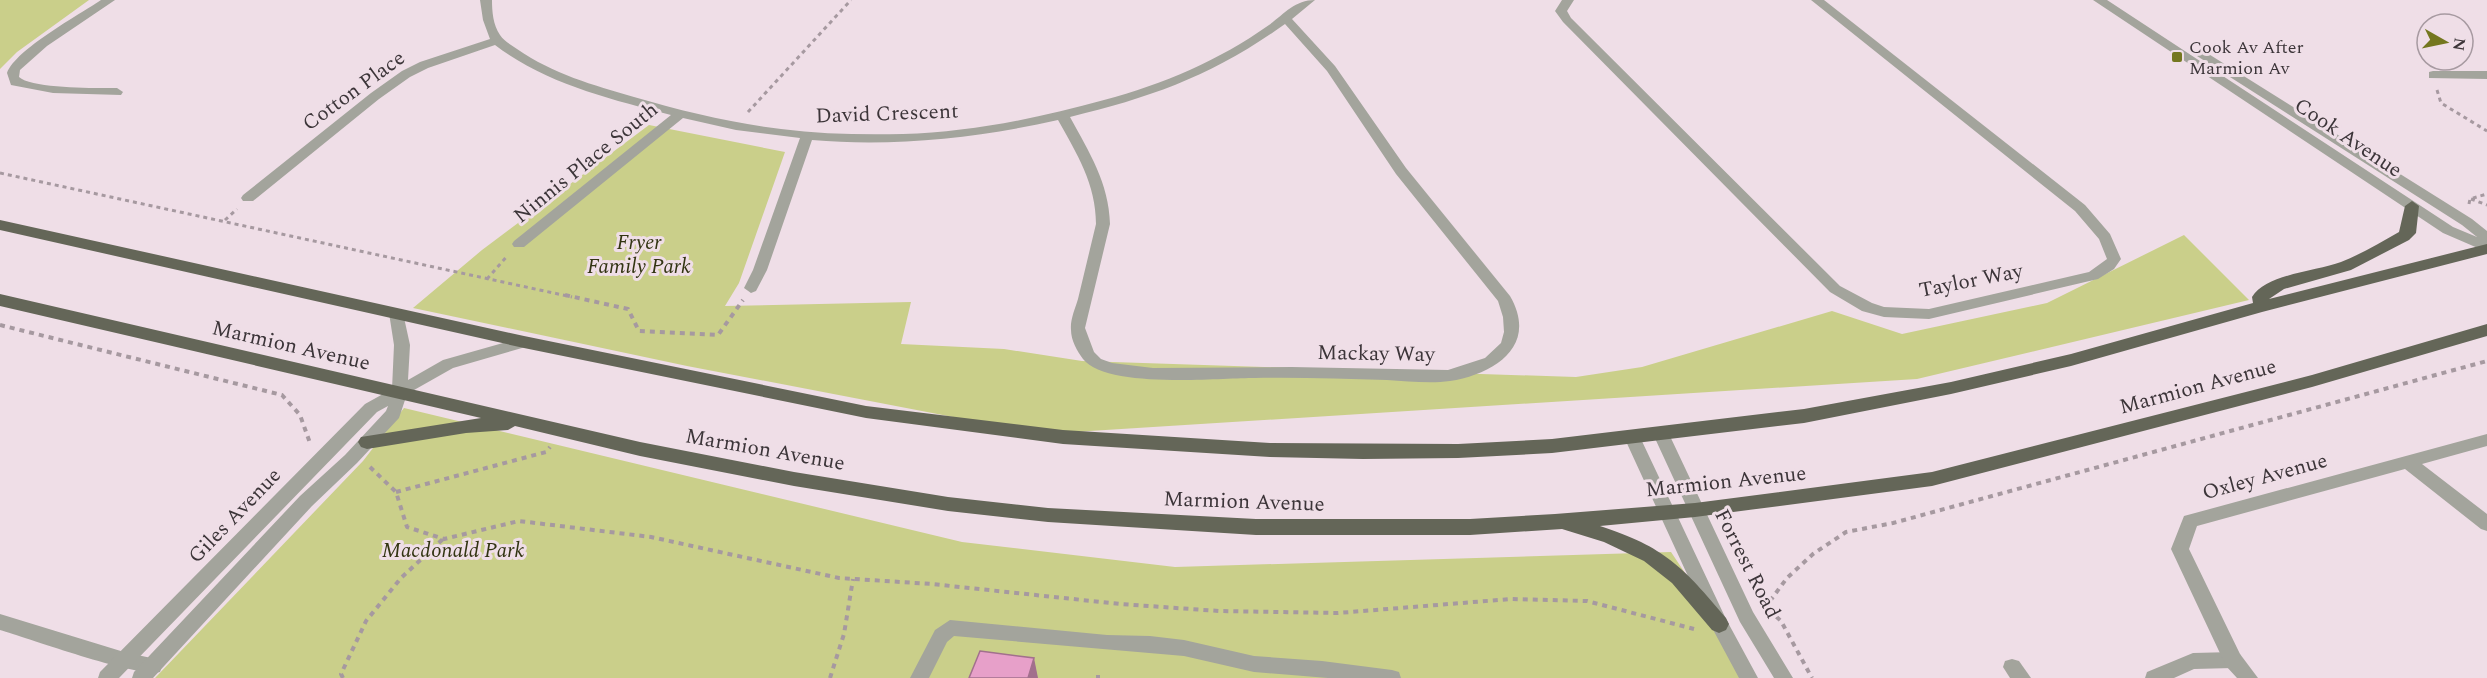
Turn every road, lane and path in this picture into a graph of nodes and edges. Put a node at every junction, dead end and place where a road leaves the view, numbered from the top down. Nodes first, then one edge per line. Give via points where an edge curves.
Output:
1 (109, 0) edge
2 (486, 0) edge
3 (851, 0) edge
4 (1309, 0) edge
5 (1817, 0) edge
6 (2099, 0) edge
7 (2116, 0) edge
8 (1564, 1) edge
9 (1287, 20) junction
10 (497, 39) junction
11 (2433, 75) joint
12 (2487, 75) edge
13 (117, 92) dead end
14 (679, 114) junction
15 (1063, 117) junction
16 (736, 126) junction
17 (2487, 131) edge
18 (807, 136) junction
19 (0, 173) edge
20 (248, 198) dead end
21 (2470, 199) dead end
22 (2487, 205) edge
23 (2412, 206) junction
24 (0, 225) edge
25 (519, 243) joint
26 (2487, 246) edge
27 (487, 279) junction
28 (751, 288) joint
29 (0, 300) edge
30 (2262, 306) junction
31 (396, 313) junction
32 (0, 325) edge
33 (2487, 330) edge
34 (524, 342) junction
35 (2487, 361) edge
36 (400, 393) junction
37 (524, 422) junction
38 (1660, 434) junction
39 (1632, 437) junction
40 (556, 440) dead end
41 (2487, 440) edge
42 (367, 442) junction
43 (326, 454) junction
44 (2407, 461) junction
45 (1695, 510) junction
46 (1668, 512) junction
47 (1555, 522) junction
48 (2487, 524) edge
49 (444, 539) junction
50 (853, 579) junction
51 (1767, 608) junction
52 (1746, 617) junction
53 (0, 622) edge
54 (1719, 624) junction
55 (124, 660) junction
56 (2233, 660) junction
57 (147, 672) edge
58 (107, 678) edge
59 (343, 678) edge
60 (830, 678) edge
61 (919, 678) edge
62 (1392, 678) edge
63 (1749, 678) edge
64 (1784, 678) edge
65 (1812, 678) edge
66 (2154, 678) edge
67 (2249, 678) edge

1 - 13 street via 28,55 14,68 13,78 24,85
2 - 10 street via 486,13
3 - 16 path
4 - 9 street, David Crescent
5 - 8 street, Taylor Way via 2080,208 2112,247 2114,259 2109,266 2093,276 1944,312 1906,314 1867,307 1835,289 1600,54 1567,20 1562,11
6 - 23 street, Cook Avenue
7 - 26 street, Cook Avenue via 2467,222 2483,235
9 - 15 street, David Crescent via 1182,79
9 - 15 street, Mackay Way via 1331,69 1401,171 1505,300 1511,340 1496,360 1448,376 1141,372 1097,363 1080,342 1078,328 1104,210 1098,181
10 - 14 street, David Crescent via 554,76
10 - 20 street, Cotton Place via 406,74
11 - 12 street
11 - 17 path via 2441,103
14 - 16 street, David Crescent
14 - 25 street, Ninnis Place South
15 - 18 street, David Crescent via 910,137
16 - 18 street, David Crescent
18 - 28 street
19 - 27 path
21 - 22 path
23 - 26 street, Cook Avenue via 2464,238
23 - 30 highway via 2408,233 2404,236 2345,266 2278,285 2260,297
24 - 31 highway
25 - 27 path
26 - 30 highway
27 - 28 path via 628,309 639,331 718,334
29 - 36 highway, Marmion Avenue
30 - 38 highway via 2071,360 1951,388 1804,416
31 - 34 highway
31 - 36 street, Giles Avenue via 402,345
32 - 43 path via 282,395 300,415 311,451
33 - 45 highway, Marmion Avenue via 2312,381 1932,479
34 - 36 street, Giles Avenue via 448,364
34 - 39 highway via 867,412 1063,437 1363,452 1552,446
35 - 51 path via 1893,523 1846,532 1787,578
36 - 37 highway, Marmion Avenue
36 - 42 street, Giles Avenue via 393,414
36 - 43 street, Giles Avenue via 371,408
37 - 42 highway via 466,426
37 - 47 highway, Marmion Avenue via 640,450 795,479 948,504 1048,515 1256,527 1470,527
38 - 39 highway
38 - 45 street, Forrest Road
39 - 46 street
40 - 49 path via 546,452 396,492 407,527
41 - 44 street, Oxley Avenue
42 - 57 street, Giles Avenue via 306,501
43 - 55 street, Giles Avenue
44 - 48 street
44 - 56 street, Oxley Avenue via 2190,521 2180,549
45 - 46 highway, Marmion Avenue
45 - 52 street, Forrest Road
46 - 47 highway, Marmion Avenue
46 - 54 street
47 - 54 highway via 1617,539 1653,556
49 - 50 path via 519,521 651,537
49 - 59 path via 401,578 366,621 341,674
50 - 54 path via 1219,611 1338,613 1511,599 1587,601 1691,630
50 - 60 path via 844,634
51 - 52 path
51 - 65 path via 1781,621
52 - 64 street, Forrest Road
53 - 55 street
54 - 63 street
55 - 57 street
55 - 58 street, Giles Avenue
56 - 66 street via 2193,661
56 - 67 street, Oxley Avenue
61 - 62 street via 941,636 950,627 1173,646 1254,664

